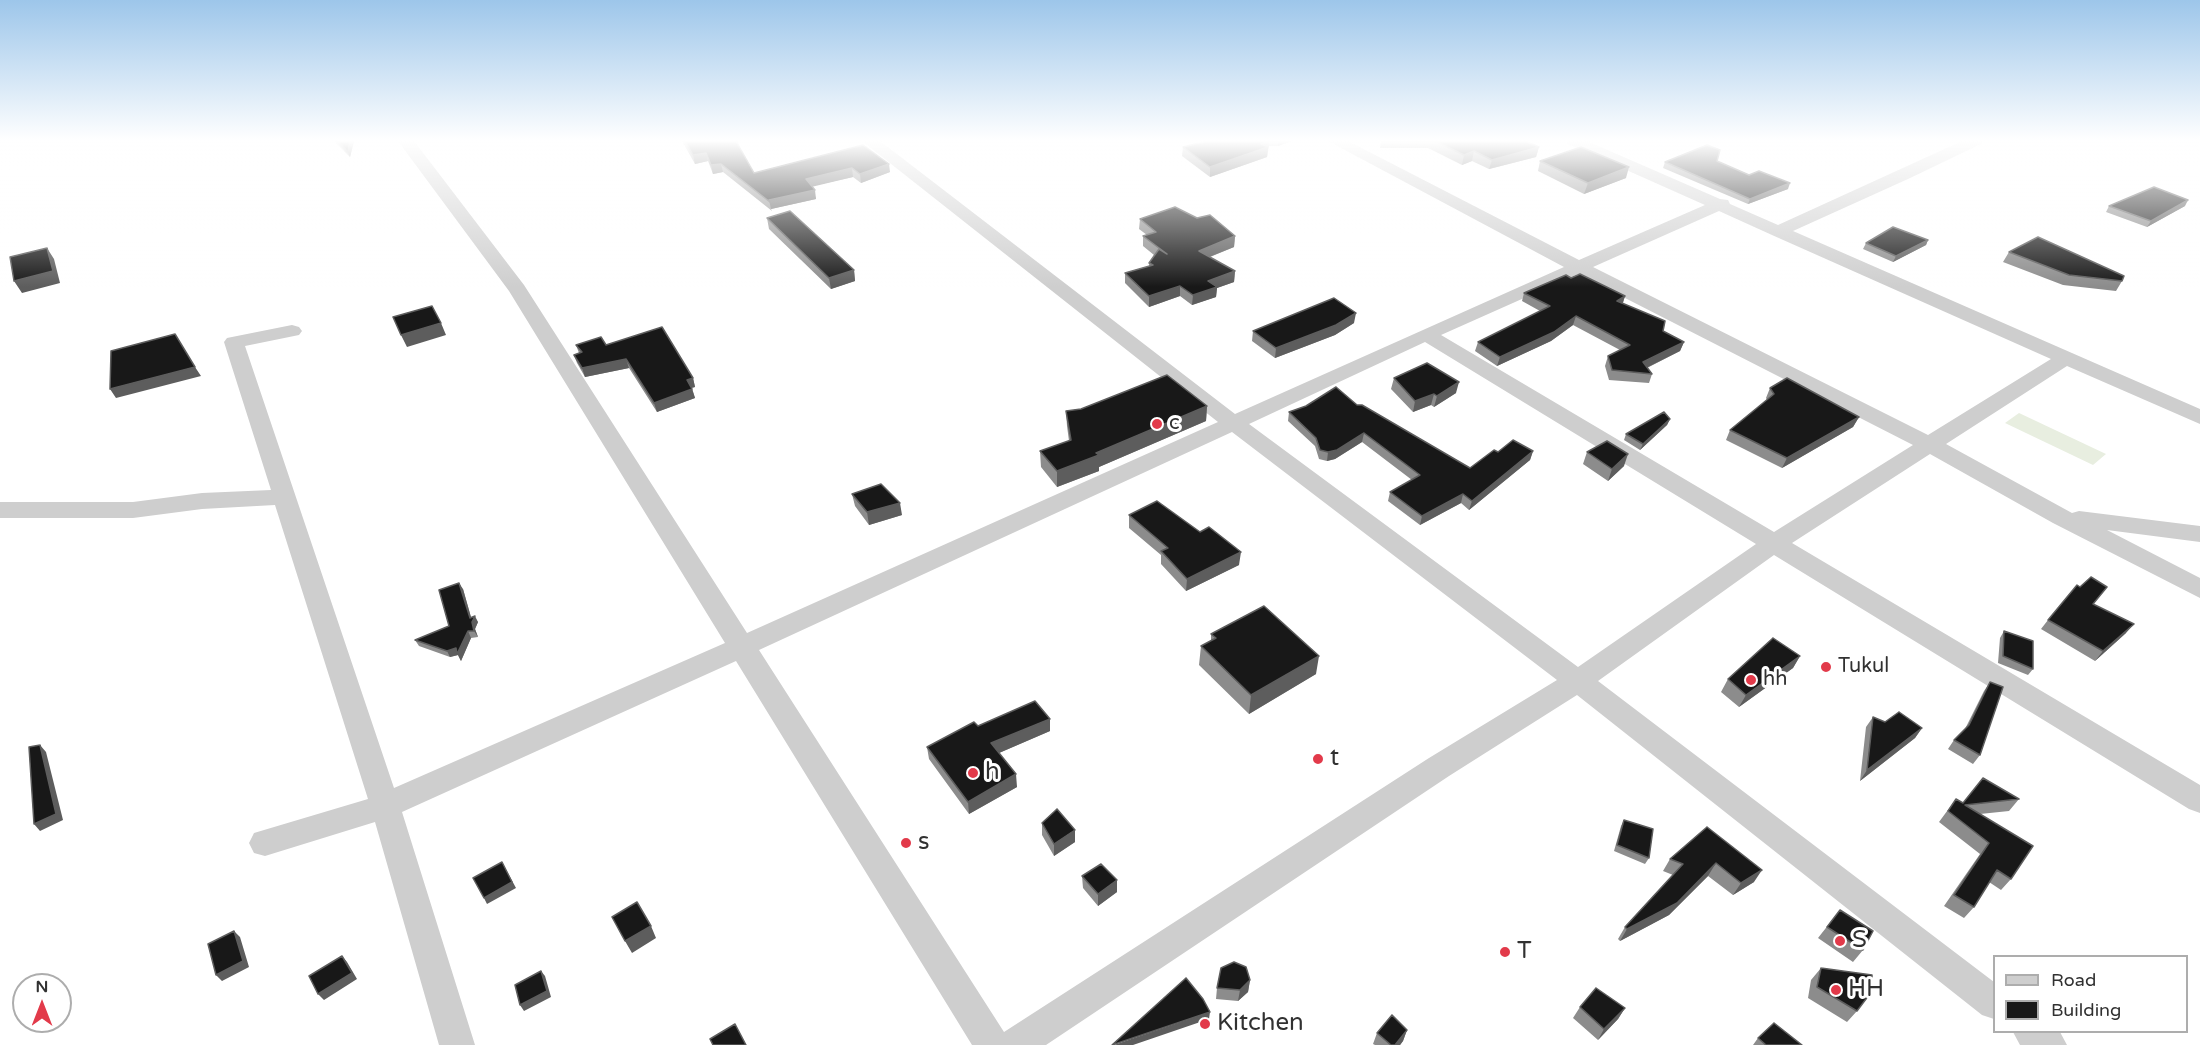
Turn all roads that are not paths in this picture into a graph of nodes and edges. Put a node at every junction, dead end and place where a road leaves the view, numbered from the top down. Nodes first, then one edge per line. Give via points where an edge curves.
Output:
1 (443, 190) edge
2 (933, 190) edge
3 (1429, 190) edge
4 (1689, 190) edge
5 (1868, 190) edge
6 (1722, 204) junction
7 (1778, 231) junction
8 (1576, 266) junction
9 (292, 331) dead end
10 (1426, 334) junction
11 (2066, 357) junction
12 (2200, 417) edge
13 (1235, 424) junction
14 (1930, 445) junction
15 (286, 497) junction
16 (0, 510) edge
17 (2061, 517) junction
18 (2200, 534) edge
19 (1773, 544) junction
20 (2200, 589) edge
21 (742, 647) junction
22 (1578, 681) junction
23 (2200, 800) edge
24 (385, 806) junction
25 (265, 843) dead end
26 (1993, 1001) edge
27 (2032, 1033) edge
28 (457, 1045) edge
29 (992, 1045) edge
30 (1015, 1045) edge
31 (2049, 1045) edge

1 - 21 street via 517,289
2 - 13 street
3 - 8 street
4 - 6 street
5 - 7 street
6 - 7 street
6 - 8 street
7 - 11 street
8 - 10 street
8 - 14 street
9 - 15 street via 234,342
10 - 13 street
10 - 19 street
11 - 12 street
11 - 14 street
13 - 21 street
13 - 22 street
14 - 17 street
14 - 19 street
15 - 16 street via 202,501 133,510
15 - 24 street
17 - 18 street
17 - 20 street
19 - 22 street
19 - 23 street
21 - 24 street
21 - 29 street
22 - 26 street
22 - 30 street via 1438,767
24 - 25 street
24 - 28 street
27 - 31 street

